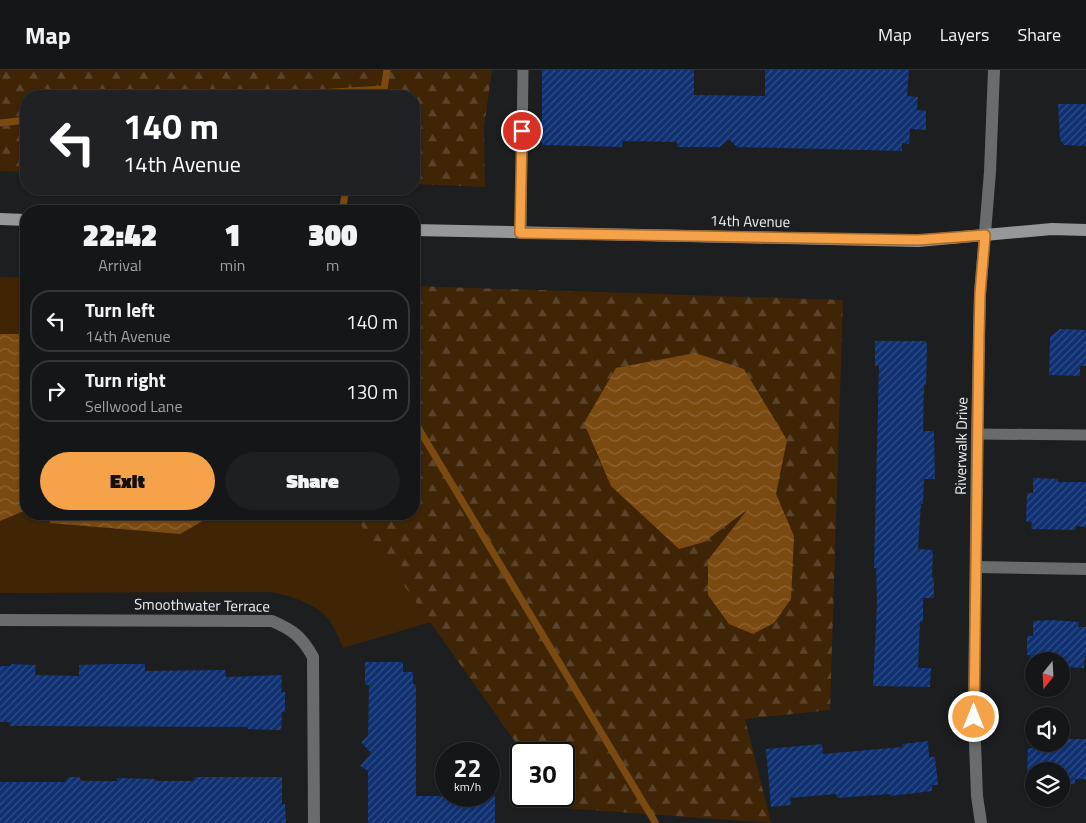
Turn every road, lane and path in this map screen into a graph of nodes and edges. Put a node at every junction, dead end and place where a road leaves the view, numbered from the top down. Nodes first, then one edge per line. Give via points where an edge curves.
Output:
1 (523, 70) edge
2 (994, 70) edge
3 (0, 219) edge
4 (20, 220) edge
5 (420, 230) edge
6 (1086, 230) edge
7 (520, 233) junction
8 (985, 235) junction
9 (977, 434) junction
10 (1086, 435) edge
11 (976, 566) junction
12 (1086, 570) edge
13 (0, 620) edge
14 (314, 823) edge
15 (981, 823) edge

1 - 7 lane
2 - 8 street, Riverwalk Drive
3 - 4 main road
5 - 7 main road, 14th Avenue
6 - 8 main road, 14th Avenue via 1052,229
7 - 8 main road, 14th Avenue via 918,240
8 - 9 street, Riverwalk Drive via 980,294
9 - 10 lane
9 - 11 street, Riverwalk Drive
11 - 12 street
11 - 15 street, Riverwalk Drive via 974,717
13 - 14 street, Smoothwater Terrace via 272,621 291,629 313,657

